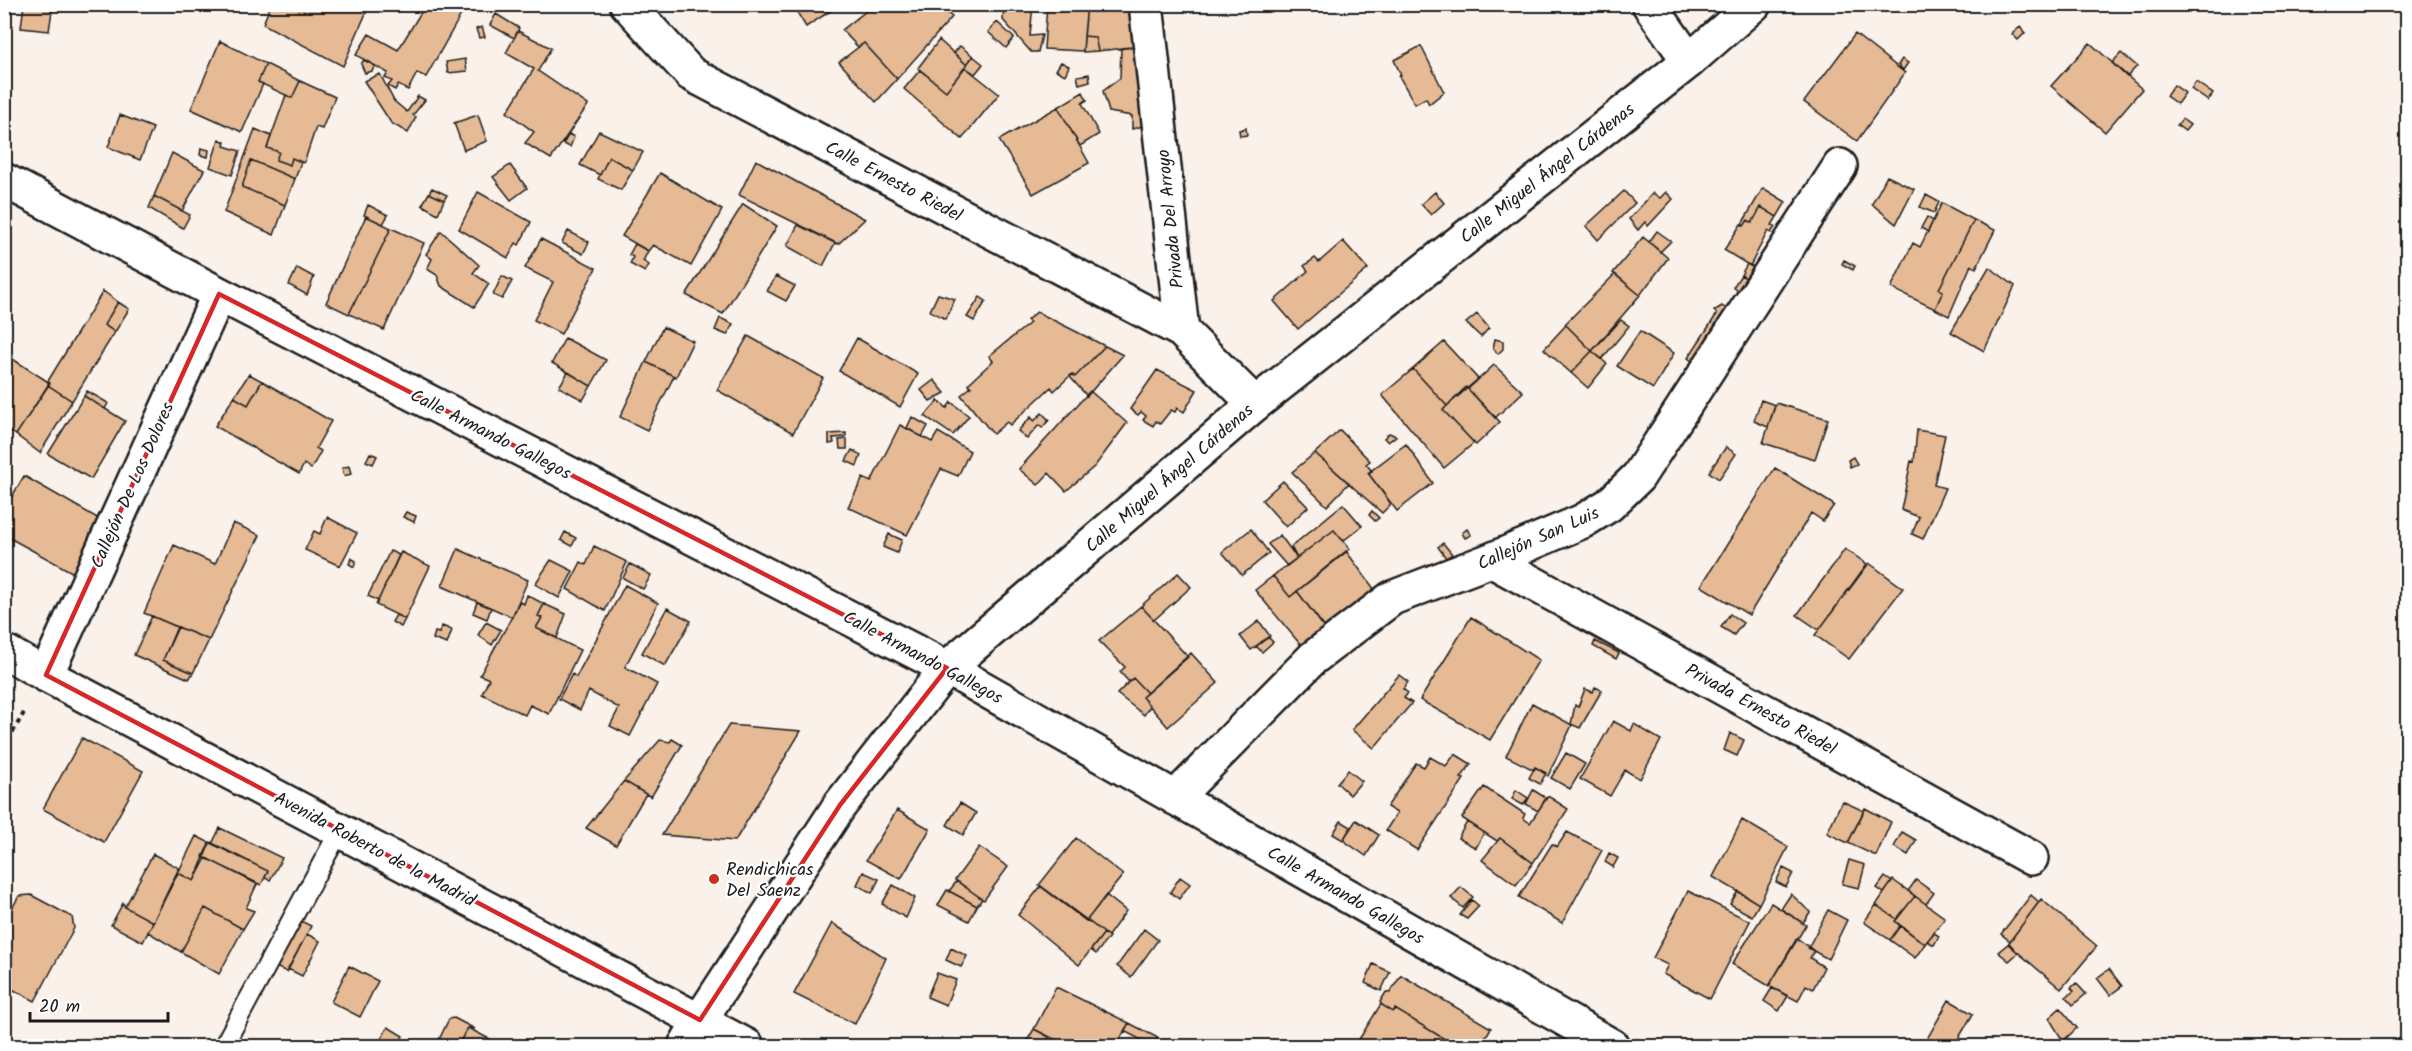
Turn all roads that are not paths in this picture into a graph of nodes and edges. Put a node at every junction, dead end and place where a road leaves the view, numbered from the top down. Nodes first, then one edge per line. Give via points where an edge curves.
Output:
1 (627, 4) edge
2 (1146, 4) edge
3 (1649, 4) edge
4 (1754, 4) edge
5 (1689, 61) junction
6 (1840, 166) dead end
7 (4, 180) edge
8 (219, 294) junction
9 (1182, 331) junction
10 (1255, 404) junction
11 (1491, 560) junction
12 (4, 651) edge
13 (947, 668) junction
14 (46, 675) junction
15 (1175, 798) junction
16 (340, 830) junction
17 (2031, 858) dead end
18 (692, 1033) edge
19 (224, 1045) dead end
20 (747, 1047) edge
21 (1612, 1047) edge

1 - 9 street, Calle Ernesto Riedel via 691,74
2 - 9 street, Privada Del Arroyo
3 - 5 street
4 - 5 street, Calle Miguel Ángel Cárdenas
5 - 10 street, Calle Miguel Ángel Cárdenas
6 - 11 street, Callejón San Luis via 1638,477 1609,505 1583,521
7 - 8 street, Calle Armando Gallegos
8 - 13 street, Calle Armando Gallegos
8 - 14 street, Callejón De Los Dolores
9 - 10 street
10 - 13 street, Calle Miguel Ángel Cárdenas
11 - 15 street, Callejón San Luis via 1392,598 1313,658
11 - 17 street, Privada Ernesto Riedel
12 - 14 street, Avenida Roberto de la Madrid
13 - 15 street, Calle Armando Gallegos
13 - 18 street, Calle Miguel Ángel Cárdenas via 840,805
14 - 16 street, Avenida Roberto de la Madrid
15 - 21 street, Calle Armando Gallegos
16 - 18 street, Avenida Roberto de la Madrid
16 - 19 lane
18 - 20 street, Avenida Roberto de la Madrid

